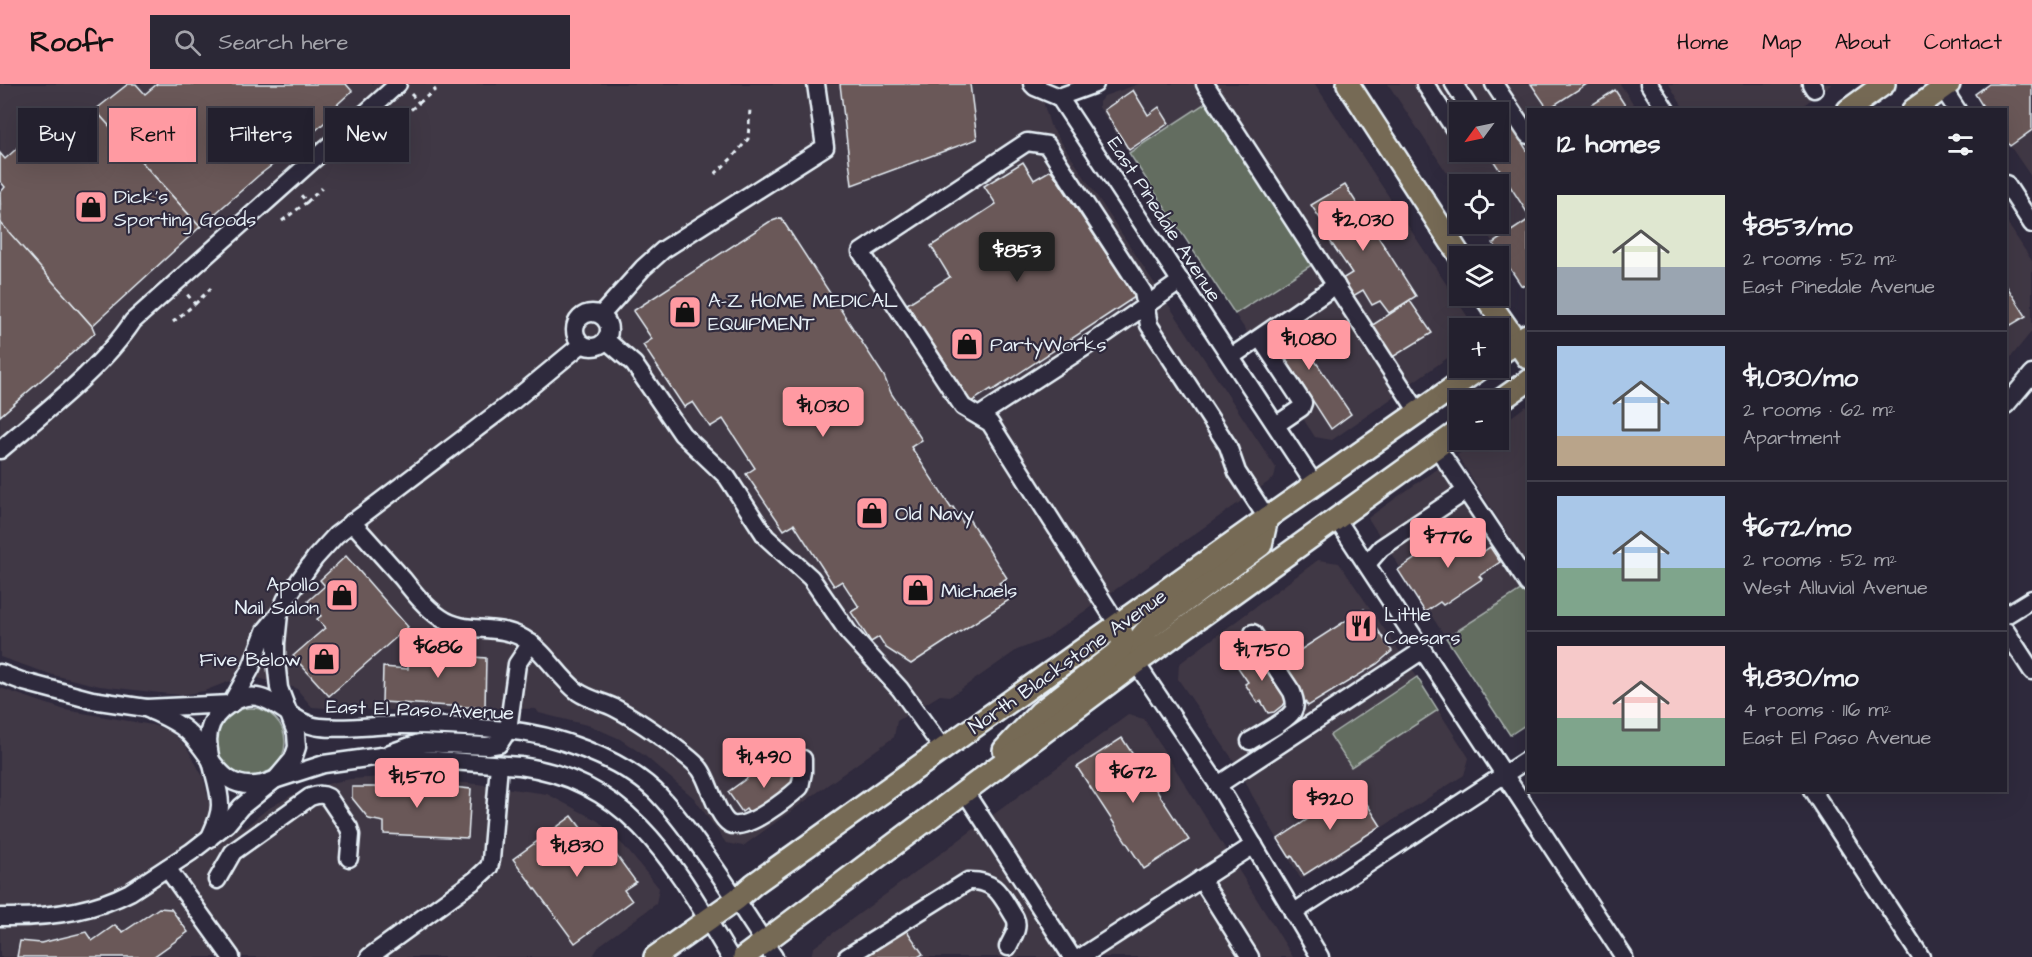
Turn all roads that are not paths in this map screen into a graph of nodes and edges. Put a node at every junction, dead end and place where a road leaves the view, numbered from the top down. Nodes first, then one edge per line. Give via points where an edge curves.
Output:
1 (816, 84) edge
2 (1032, 84) edge
3 (1095, 84) edge
4 (1205, 84) edge
5 (1348, 84) edge
6 (1425, 84) edge
7 (1454, 84) edge
8 (1494, 84) edge
9 (1649, 84) edge
10 (1884, 84) edge
11 (1944, 86) edge
12 (404, 89) edge
13 (1059, 97) junction
14 (1465, 102) edge
15 (1665, 108) edge
16 (1851, 108) edge
17 (1916, 108) edge
18 (1956, 108) edge
19 (1449, 121) edge
20 (1527, 134) edge
21 (2007, 186) edge
22 (2032, 224) edge
23 (1453, 246) edge
24 (1181, 281) junction
25 (1336, 285) junction
26 (1146, 306) junction
27 (1493, 306) edge
28 (601, 315) junction
29 (1260, 338) junction
30 (606, 340) junction
31 (582, 344) junction
32 (1525, 345) edge
33 (1509, 352) edge
34 (1231, 357) junction
35 (2032, 374) edge
36 (1467, 378) edge
37 (1527, 382) edge
38 (1509, 394) edge
39 (2007, 404) edge
40 (1418, 412) junction
41 (979, 416) junction
42 (1276, 425) junction
43 (1449, 437) edge
44 (1436, 446) junction
45 (0, 450) edge
46 (1315, 485) junction
47 (1466, 491) junction
48 (1267, 518) junction
49 (1336, 518) junction
50 (352, 522) junction
51 (1367, 564) junction
52 (1527, 582) edge
53 (2032, 599) edge
54 (280, 613) junction
55 (2007, 614) edge
56 (1118, 625) junction
57 (2007, 632) edge
58 (1253, 633) dead end
59 (531, 644) junction
60 (1423, 650) junction
61 (2027, 651) edge
62 (1136, 663) junction
63 (2032, 671) edge
64 (0, 673) edge
65 (231, 704) junction
66 (146, 708) junction
67 (289, 715) junction
68 (508, 730) junction
69 (1250, 741) dead end
70 (944, 749) junction
71 (381, 756) junction
72 (803, 759) dead end
73 (1527, 760) edge
74 (212, 762) junction
75 (499, 765) junction
76 (1505, 775) junction
77 (278, 778) junction
78 (1218, 785) junction
79 (965, 792) junction
80 (1813, 792) edge
81 (208, 839) junction
82 (1254, 845) junction
83 (349, 858) dead end
84 (167, 868) junction
85 (1200, 879) junction
86 (217, 880) dead end
87 (736, 899) junction
88 (1293, 913) junction
89 (0, 917) edge
90 (707, 919) junction
91 (1008, 947) dead end
92 (769, 949) edge
93 (231, 957) edge
94 (369, 957) edge
95 (655, 957) edge
96 (730, 957) edge
97 (744, 957) edge
98 (847, 957) edge
99 (1072, 957) edge
100 (1081, 957) edge
101 (1250, 957) edge
102 (1320, 957) edge
103 (1624, 957) edge
104 (1921, 957) edge

1 - 28 street via 825,147 663,250
2 - 13 street
3 - 13 street
4 - 25 street
5 - 23 main road
6 - 19 street
7 - 14 street
8 - 20 street
9 - 15 street
10 - 16 main road
11 - 17 main road
11 - 18 street
12 - 45 street via 133,321 120,341
13 - 24 street, East Pinedale Avenue
21 - 22 street
24 - 26 street
24 - 34 street, East Pinedale Avenue
25 - 29 street
25 - 40 street
26 - 41 street
26 - 41 street via 1143,292 1047,145 1027,142 861,252 963,407
26 - 48 street via 1149,325 1228,446 1237,471
27 - 32 main road
28 - 30 street via 610,328
28 - 31 street via 590,312 579,318 575,329
29 - 34 street
29 - 42 street via 1303,403
30 - 31 street via 593,347
30 - 70 street via 634,364 682,434 727,477 766,537 811,578 848,632 900,689
31 - 50 street
32 - 33 main road
34 - 42 street, East Pinedale Avenue
35 - 39 street
36 - 40 main road, North Blackstone Avenue
37 - 38 main road
40 - 46 main road, North Blackstone Avenue
41 - 56 street via 990,423
42 - 46 street, East Pinedale Avenue
43 - 44 main road, North Blackstone Avenue
44 - 47 street
44 - 49 main road, North Blackstone Avenue
46 - 48 main road, North Blackstone Avenue
47 - 51 street via 1381,548
47 - 52 street
48 - 56 main road, North Blackstone Avenue
48 - 62 main road via 1261,545 1140,636
49 - 51 street
49 - 62 main road, North Blackstone Avenue
50 - 54 street via 315,558
50 - 59 street via 438,616 452,625 505,631
51 - 60 street
53 - 55 street
54 - 65 street via 261,639 251,668
54 - 67 street via 276,660 279,688
56 - 70 main road, North Blackstone Avenue
56 - 79 main road via 1124,642 1120,650 1040,712
57 - 61 street
58 - 69 street via 1295,702 1284,719
59 - 68 street via 515,673
59 - 72 street via 578,691 639,722 701,769 711,795 732,825 753,821 800,787
60 - 76 street
60 - 78 street
61 - 63 street
62 - 78 street
62 - 79 main road, North Blackstone Avenue
64 - 66 street via 92,700
65 - 66 street
65 - 67 street via 241,699 262,699 274,702
65 - 74 street via 215,717 210,728
66 - 74 street via 184,729
67 - 68 street, East El Paso Avenue via 321,727 402,725
67 - 77 street via 297,747
68 - 71 street via 502,741 493,746 419,743
68 - 87 street, East El Paso Avenue via 544,736 602,756 631,772 655,791 681,821
70 - 87 main road, North Blackstone Avenue
71 - 75 street
71 - 77 street via 324,764
73 - 76 street
74 - 77 street via 224,777 241,784 254,786
74 - 81 street via 220,804
75 - 90 street via 562,775 610,800 635,819 655,842
75 - 94 street via 489,867
76 - 88 street
76 - 103 street
77 - 81 street via 240,807
78 - 82 street
79 - 92 main road, North Blackstone Avenue
79 - 99 street
80 - 104 street
81 - 84 street
82 - 85 street
82 - 88 street
83 - 86 street via 349,828 322,794 310,797 233,852
84 - 89 street via 123,896 87,910
84 - 93 street
85 - 100 street
85 - 101 street
87 - 90 main road, North Blackstone Avenue
87 - 92 street, East El Paso Avenue
88 - 102 street
90 - 95 main road, North Blackstone Avenue
90 - 96 street
91 - 98 street via 1018,923 995,887 981,880 968,881
92 - 97 main road, North Blackstone Avenue

